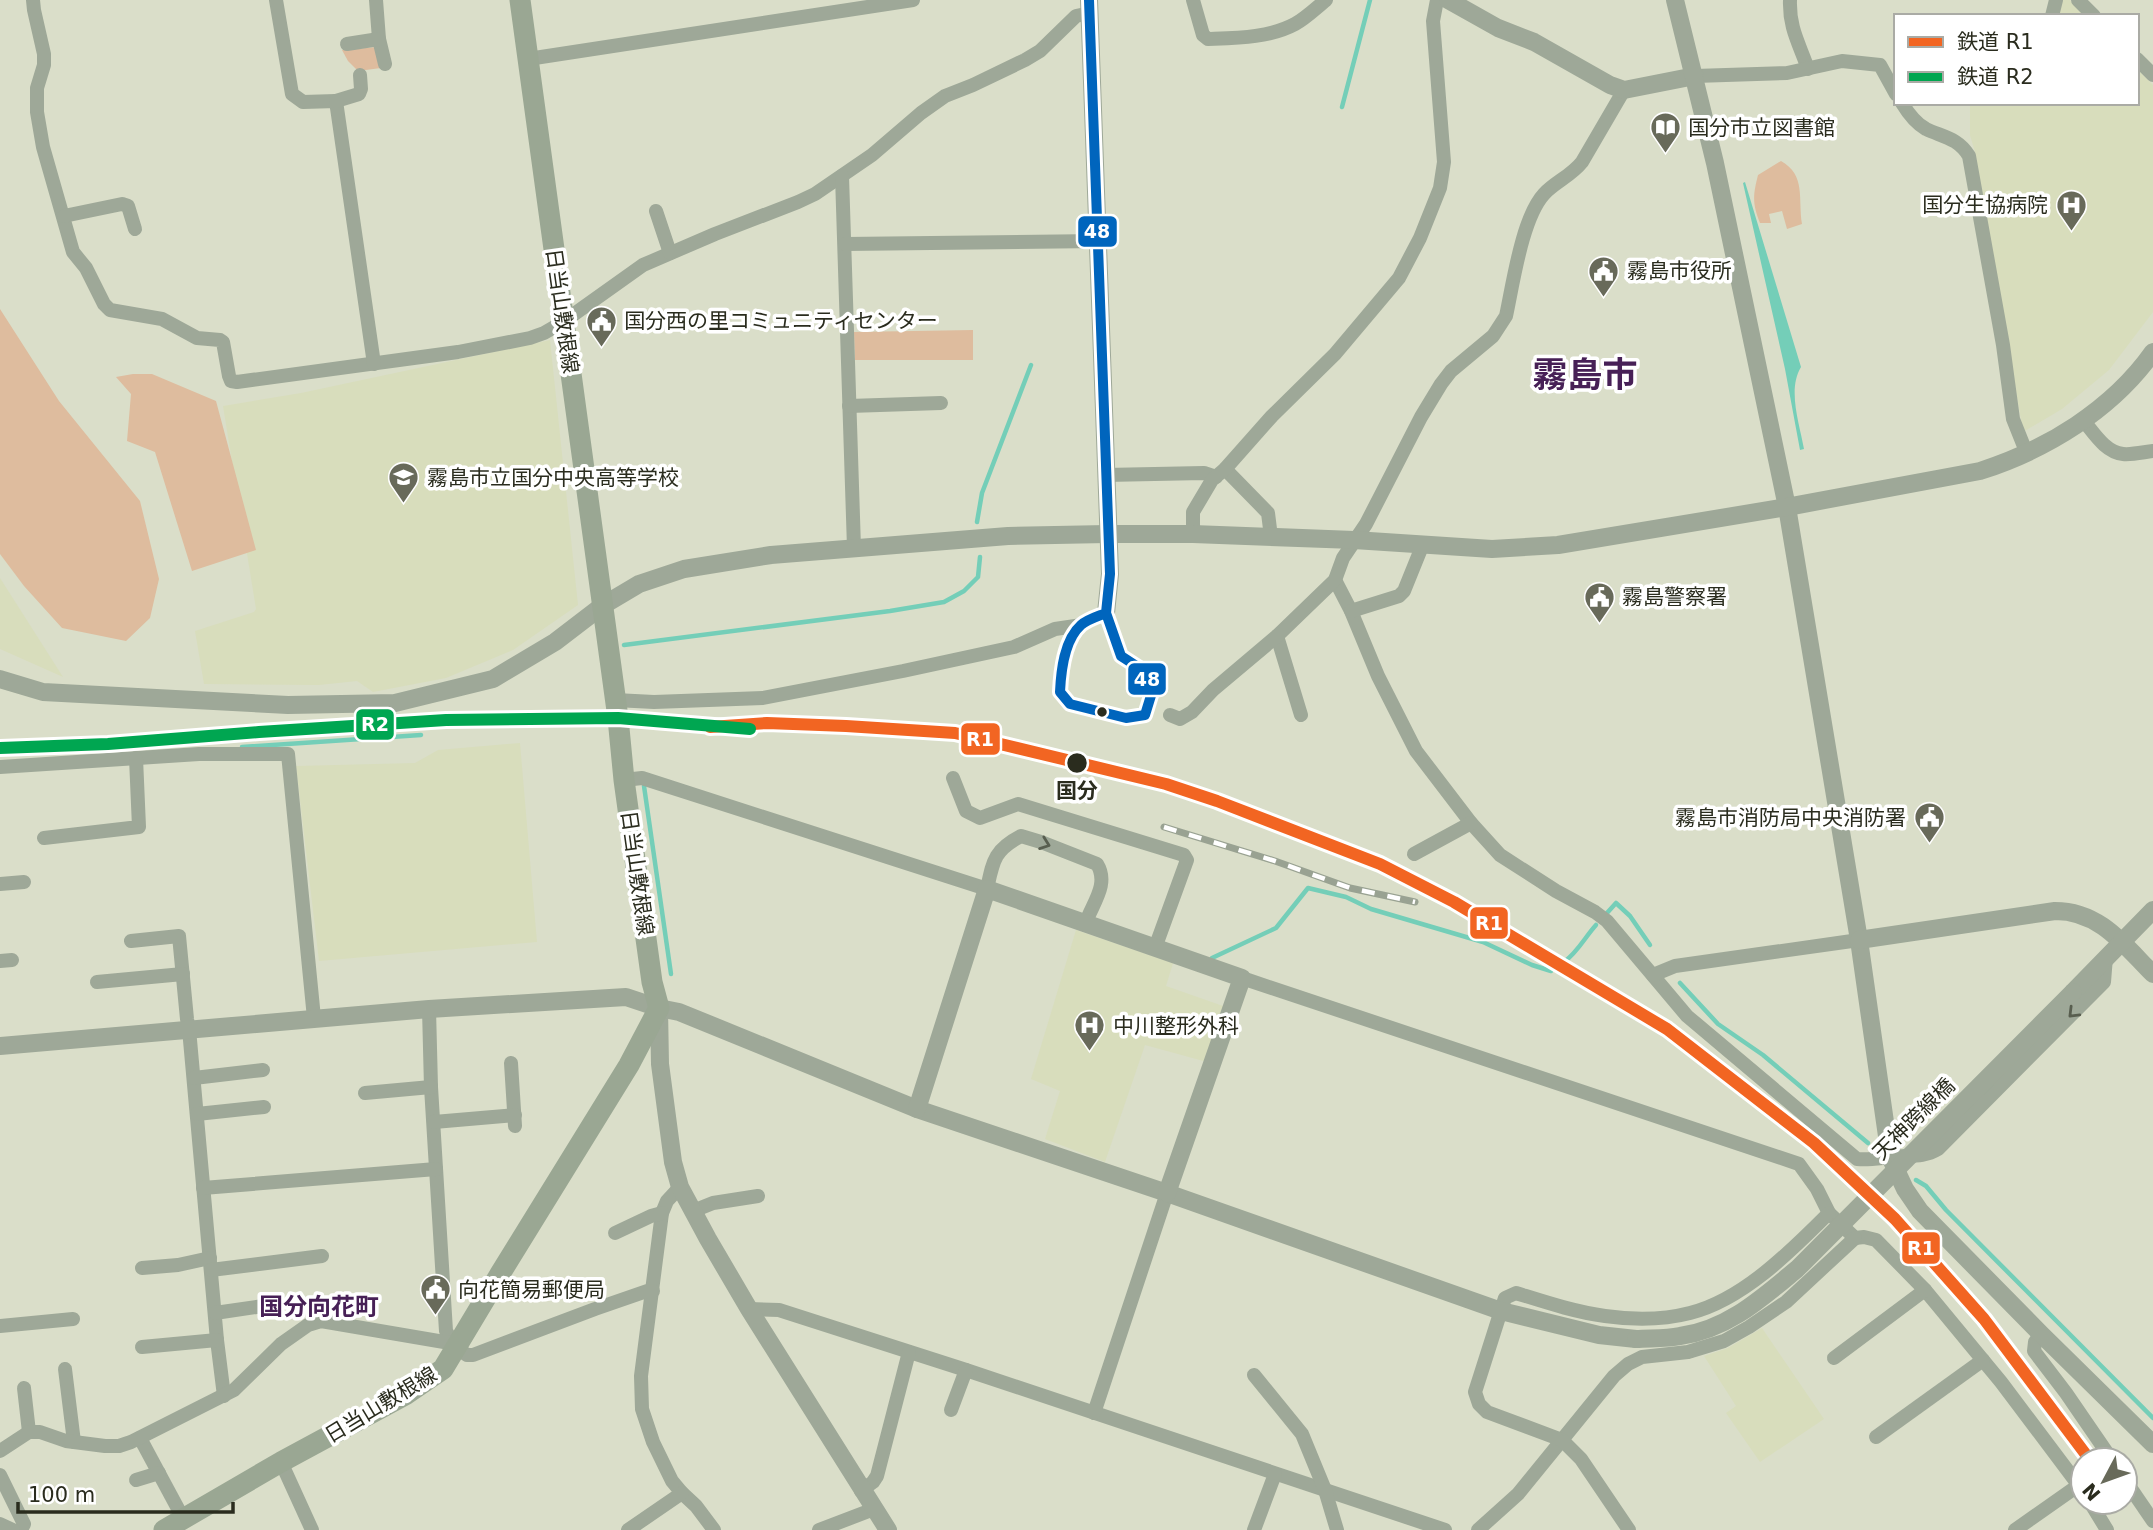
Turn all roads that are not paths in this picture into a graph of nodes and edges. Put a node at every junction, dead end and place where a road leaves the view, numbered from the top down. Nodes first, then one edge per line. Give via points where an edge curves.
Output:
1 (33, 0) edge
2 (276, 0) edge
3 (376, 0) edge
4 (520, 0) edge
5 (912, 0) edge
6 (1193, 0) edge
7 (1326, 0) edge
8 (1437, 0) edge
9 (1448, 0) edge
10 (1675, 0) edge
11 (1790, 0) edge
12 (2078, 0) edge
13 (1089, 6) edge
14 (2092, 14) edge
15 (379, 39) junction
16 (347, 44) dead end
17 (528, 59) junction
18 (2139, 61) edge
19 (385, 64) dead end
20 (1880, 65) junction
21 (1894, 66) edge
22 (1808, 69) junction
23 (360, 75) dead end
24 (2153, 75) edge
25 (1695, 76) junction
26 (1624, 90) junction
27 (1894, 90) edge
28 (336, 101) junction
29 (1903, 105) edge
30 (842, 176) junction
31 (656, 211) dead end
32 (64, 216) junction
33 (135, 229) dead end
34 (1099, 241) junction
35 (845, 244) junction
36 (670, 253) junction
37 (563, 322) junction
38 (2153, 352) edge
39 (374, 364) junction
40 (941, 403) dead end
41 (849, 406) junction
42 (2083, 420) junction
43 (2153, 452) edge
44 (2027, 454) junction
45 (1220, 473) junction
46 (1105, 475) junction
47 (1787, 508) junction
48 (1107, 534) junction
49 (1193, 534) junction
50 (1271, 537) junction
51 (1354, 540) junction
52 (1423, 544) junction
53 (854, 548) junction
54 (1335, 580) junction
55 (602, 606) junction
56 (1351, 611) junction
57 (1106, 613) junction
58 (1082, 625) junction
59 (1277, 636) junction
60 (0, 679) edge
61 (615, 700) junction
62 (1170, 715) dead end
63 (1301, 715) dead end
64 (136, 758) junction
65 (0, 767) edge
66 (953, 778) dead end
67 (624, 780) junction
68 (1471, 823) junction
69 (44, 838) dead end
70 (1414, 854) dead end
71 (24, 882) dead end
72 (0, 884) edge
73 (987, 889) junction
74 (2153, 910) edge
75 (1085, 925) junction
76 (1858, 940) junction
77 (131, 941) dead end
78 (2122, 942) junction
79 (1156, 948) junction
80 (2106, 957) junction
81 (184, 974) junction
82 (2153, 974) edge
83 (1653, 975) junction
84 (1242, 978) junction
85 (97, 982) dead end
86 (659, 1008) junction
87 (429, 1009) junction
88 (314, 1018) junction
89 (189, 1029) junction
90 (0, 1046) edge
91 (511, 1063) dead end
92 (262, 1070) dead end
93 (194, 1078) junction
94 (431, 1087) junction
95 (365, 1093) dead end
96 (264, 1107) dead end
97 (917, 1109) junction
98 (197, 1114) junction
99 (434, 1122) junction
100 (1890, 1157) junction
101 (436, 1169) junction
102 (680, 1187) junction
103 (204, 1188) junction
104 (1167, 1193) junction
105 (758, 1196) dead end
106 (693, 1211) junction
107 (662, 1213) junction
108 (1829, 1213) junction
109 (615, 1233) dead end
110 (1855, 1238) junction
111 (322, 1256) dead end
112 (211, 1264) junction
113 (142, 1268) dead end
114 (1925, 1290) junction
115 (653, 1291) junction
116 (270, 1305) dead end
117 (750, 1309) junction
118 (1501, 1311) junction
119 (215, 1313) junction
120 (73, 1319) dead end
121 (0, 1326) edge
122 (2041, 1334) junction
123 (217, 1340) junction
124 (142, 1347) dead end
125 (456, 1349) junction
126 (909, 1352) junction
127 (1834, 1358) dead end
128 (1983, 1360) junction
129 (65, 1368) dead end
130 (965, 1370) junction
131 (1254, 1375) dead end
132 (24, 1388) dead end
133 (224, 1395) junction
134 (951, 1410) dead end
135 (1094, 1413) junction
136 (29, 1432) junction
137 (1876, 1437) dead end
138 (140, 1438) junction
139 (1562, 1440) junction
140 (74, 1442) junction
141 (2153, 1444) edge
142 (2102, 1446) edge
143 (0, 1451) edge
144 (281, 1462) junction
145 (2069, 1472) edge
146 (159, 1473) junction
147 (1275, 1474) junction
148 (0, 1475) edge
149 (136, 1480) dead end
150 (861, 1490) junction
151 (1325, 1490) junction
152 (682, 1493) junction
153 (2069, 1496) edge
154 (2139, 1500) edge
155 (874, 1509) junction
156 (183, 1518) junction
157 (2153, 1521) edge
158 (0, 1524) edge
159 (13, 1530) edge
160 (21, 1530) edge
161 (164, 1530) edge
162 (312, 1530) edge
163 (628, 1530) edge
164 (714, 1530) edge
165 (819, 1530) edge
166 (888, 1530) edge
167 (1254, 1530) edge
168 (1336, 1530) edge
169 (1445, 1530) edge
170 (1478, 1530) edge
171 (1629, 1530) edge
172 (2015, 1530) edge

1 - 32 street via 44,54 37,112
2 - 28 street via 292,94 303,102
3 - 15 street
4 - 17 main road, 日当山敷根線
5 - 17 street
6 - 7 street via 1208,40 1287,28
8 - 45 street via 1433,21 1444,162 1440,188 1420,238 1399,278 1335,354
9 - 26 street
10 - 25 street
11 - 22 street via 1793,35
12 - 14 street
13 - 30 street via 1040,51 945,96
13 - 34 street
15 - 16 street
15 - 19 street
17 - 37 main road, 日当山敷根線
18 - 24 street
20 - 21 street
20 - 22 street via 1842,61
20 - 27 street
22 - 25 street
23 - 28 street via 359,94
25 - 26 street
25 - 47 street
26 - 51 street via 1582,162 1544,194 1531,215 1502,325 1441,384
28 - 39 street
29 - 44 street via 1915,121 1956,140 1969,156 2013,419
30 - 35 street
30 - 36 street via 798,202
31 - 36 street
32 - 33 street via 122,204 128,206
32 - 39 street via 73,252 110,310 162,319 197,338 220,340 231,381
34 - 35 street
34 - 46 street
35 - 41 street
36 - 37 street via 643,265
37 - 39 street via 530,338
37 - 55 main road, 日当山敷根線
38 - 42 street via 2132,378
40 - 41 street
41 - 53 street
42 - 43 street via 2112,450
42 - 44 street
44 - 47 street via 1980,471
45 - 46 street
45 - 49 street via 1193,512
45 - 50 street via 1268,513
46 - 48 street
47 - 52 street via 1558,545 1492,549
47 - 76 street
48 - 49 street
48 - 53 street
48 - 57 street via 1110,574
49 - 50 street
50 - 51 street
51 - 52 street
51 - 54 street
52 - 56 street via 1399,596
53 - 55 street via 684,569 639,584
54 - 56 street
54 - 59 street
55 - 60 street via 555,642 493,679 396,703 288,705 56,693
55 - 61 main road, 日当山敷根線
56 - 68 street via 1416,751
57 - 58 street
57 - 58 street via 1121,656 1141,669 1153,689 1146,715 1126,718 1070,704 1060,692 1070,641
58 - 61 street via 1055,629 1014,647 763,698
59 - 62 street via 1192,712 1180,719
59 - 63 street
61 - 67 main road, 日当山敷根線
64 - 65 street
64 - 69 street via 144,827
64 - 88 street via 288,754
66 - 79 street via 966,811 980,818 1018,804 1184,855 1187,860
67 - 73 street via 642,778
67 - 86 main road, 日当山敷根線
68 - 70 street
68 - 83 street via 1500,855 1607,921
71 - 72 street
73 - 75 street
73 -> 75 street via 993,861 1005,845 1021,836 1041,842 1097,864 1101,871 1101,886
73 - 97 street
74 - 78 street, 天神跨線橋
75 - 79 street
76 - 78 street via 2070,911 2098,922
76 - 83 street via 1675,966
76 - 100 street
77 - 81 street via 179,936
78 - 80 street, 天神跨線橋
78 - 82 street
79 - 84 street
80 -> 100 street via 2104,982 1938,1149 1919,1156
80 - 118 street, 天神跨線橋, bridge via 1797,1269 1740,1315 1681,1336 1636,1339
81 - 85 street
81 - 89 street
83 - 100 street via 1687,1016 1857,1159
84 - 104 street
84 - 108 street via 1791,1160 1808,1175
86 - 87 street, 天神跨線橋 via 626,997
86 - 97 street, 天神跨線橋 via 679,1012
86 - 102 street via 662,1076
86 - 125 main road, 日当山敷根線
87 - 88 street, 天神跨線橋
87 - 94 street
88 - 89 street, 天神跨線橋
89 - 90 street, 天神跨線橋
89 - 93 street
91 - 99 street via 515,1120
92 - 93 street
93 - 98 street
94 - 95 street
94 - 99 street
96 - 98 street
97 - 104 street, 天神跨線橋
98 - 103 street
99 - 101 street
100 - 122 street via 1920,1211
101 - 103 street
101 - 125 street via 446,1331
102 - 106 street
102 - 107 street
103 - 112 street
104 - 118 street, 天神跨線橋
104 - 135 street
105 - 106 street
106 - 117 street
107 - 109 street
107 - 115 street
108 - 110 street
108 - 118 street via 1760,1276 1723,1300 1691,1313 1648,1319 1604,1316 1516,1293 1506,1298
110 - 114 street via 1876,1240
110 - 139 street via 1786,1303 1724,1341 1688,1352 1642,1357 1628,1364
111 - 112 street
112 - 113 street
112 - 119 street
114 - 127 street
114 - 128 street
115 - 125 street via 473,1355
115 - 152 street via 641,1376 642,1409 661,1461
116 - 119 street
117 - 126 street via 779,1310
117 - 150 street
118 - 139 street via 1475,1392 1479,1404 1487,1412
119 - 123 street
120 - 121 street
122 - 141 street
122 - 142 street via 2034,1351
123 - 124 street
123 - 133 street
125 - 133 street via 450,1343 314,1322
125 - 144 main road, 日当山敷根線 via 443,1369 405,1395
126 - 130 street
126 - 150 street via 877,1476
128 - 137 street
128 - 145 street
129 - 140 street
130 - 134 street
130 - 135 street
131 - 151 street via 1302,1434
132 - 136 street
133 - 138 street
135 - 147 street
136 - 140 street
136 - 143 street
138 - 140 street via 112,1446
138 - 146 street
139 - 170 street via 1518,1494
139 - 171 street via 1581,1459
144 - 156 main road, 日当山敷根線
144 - 162 street
146 - 149 street
146 - 156 street
147 - 151 street
147 - 167 street
148 - 160 street via 24,1524
150 - 155 street
151 - 168 street
151 - 169 street
152 - 163 street
152 - 164 street
153 - 172 street
154 - 157 street
155 - 165 street
155 - 166 street
156 - 161 main road, 日当山敷根線
158 - 159 street

